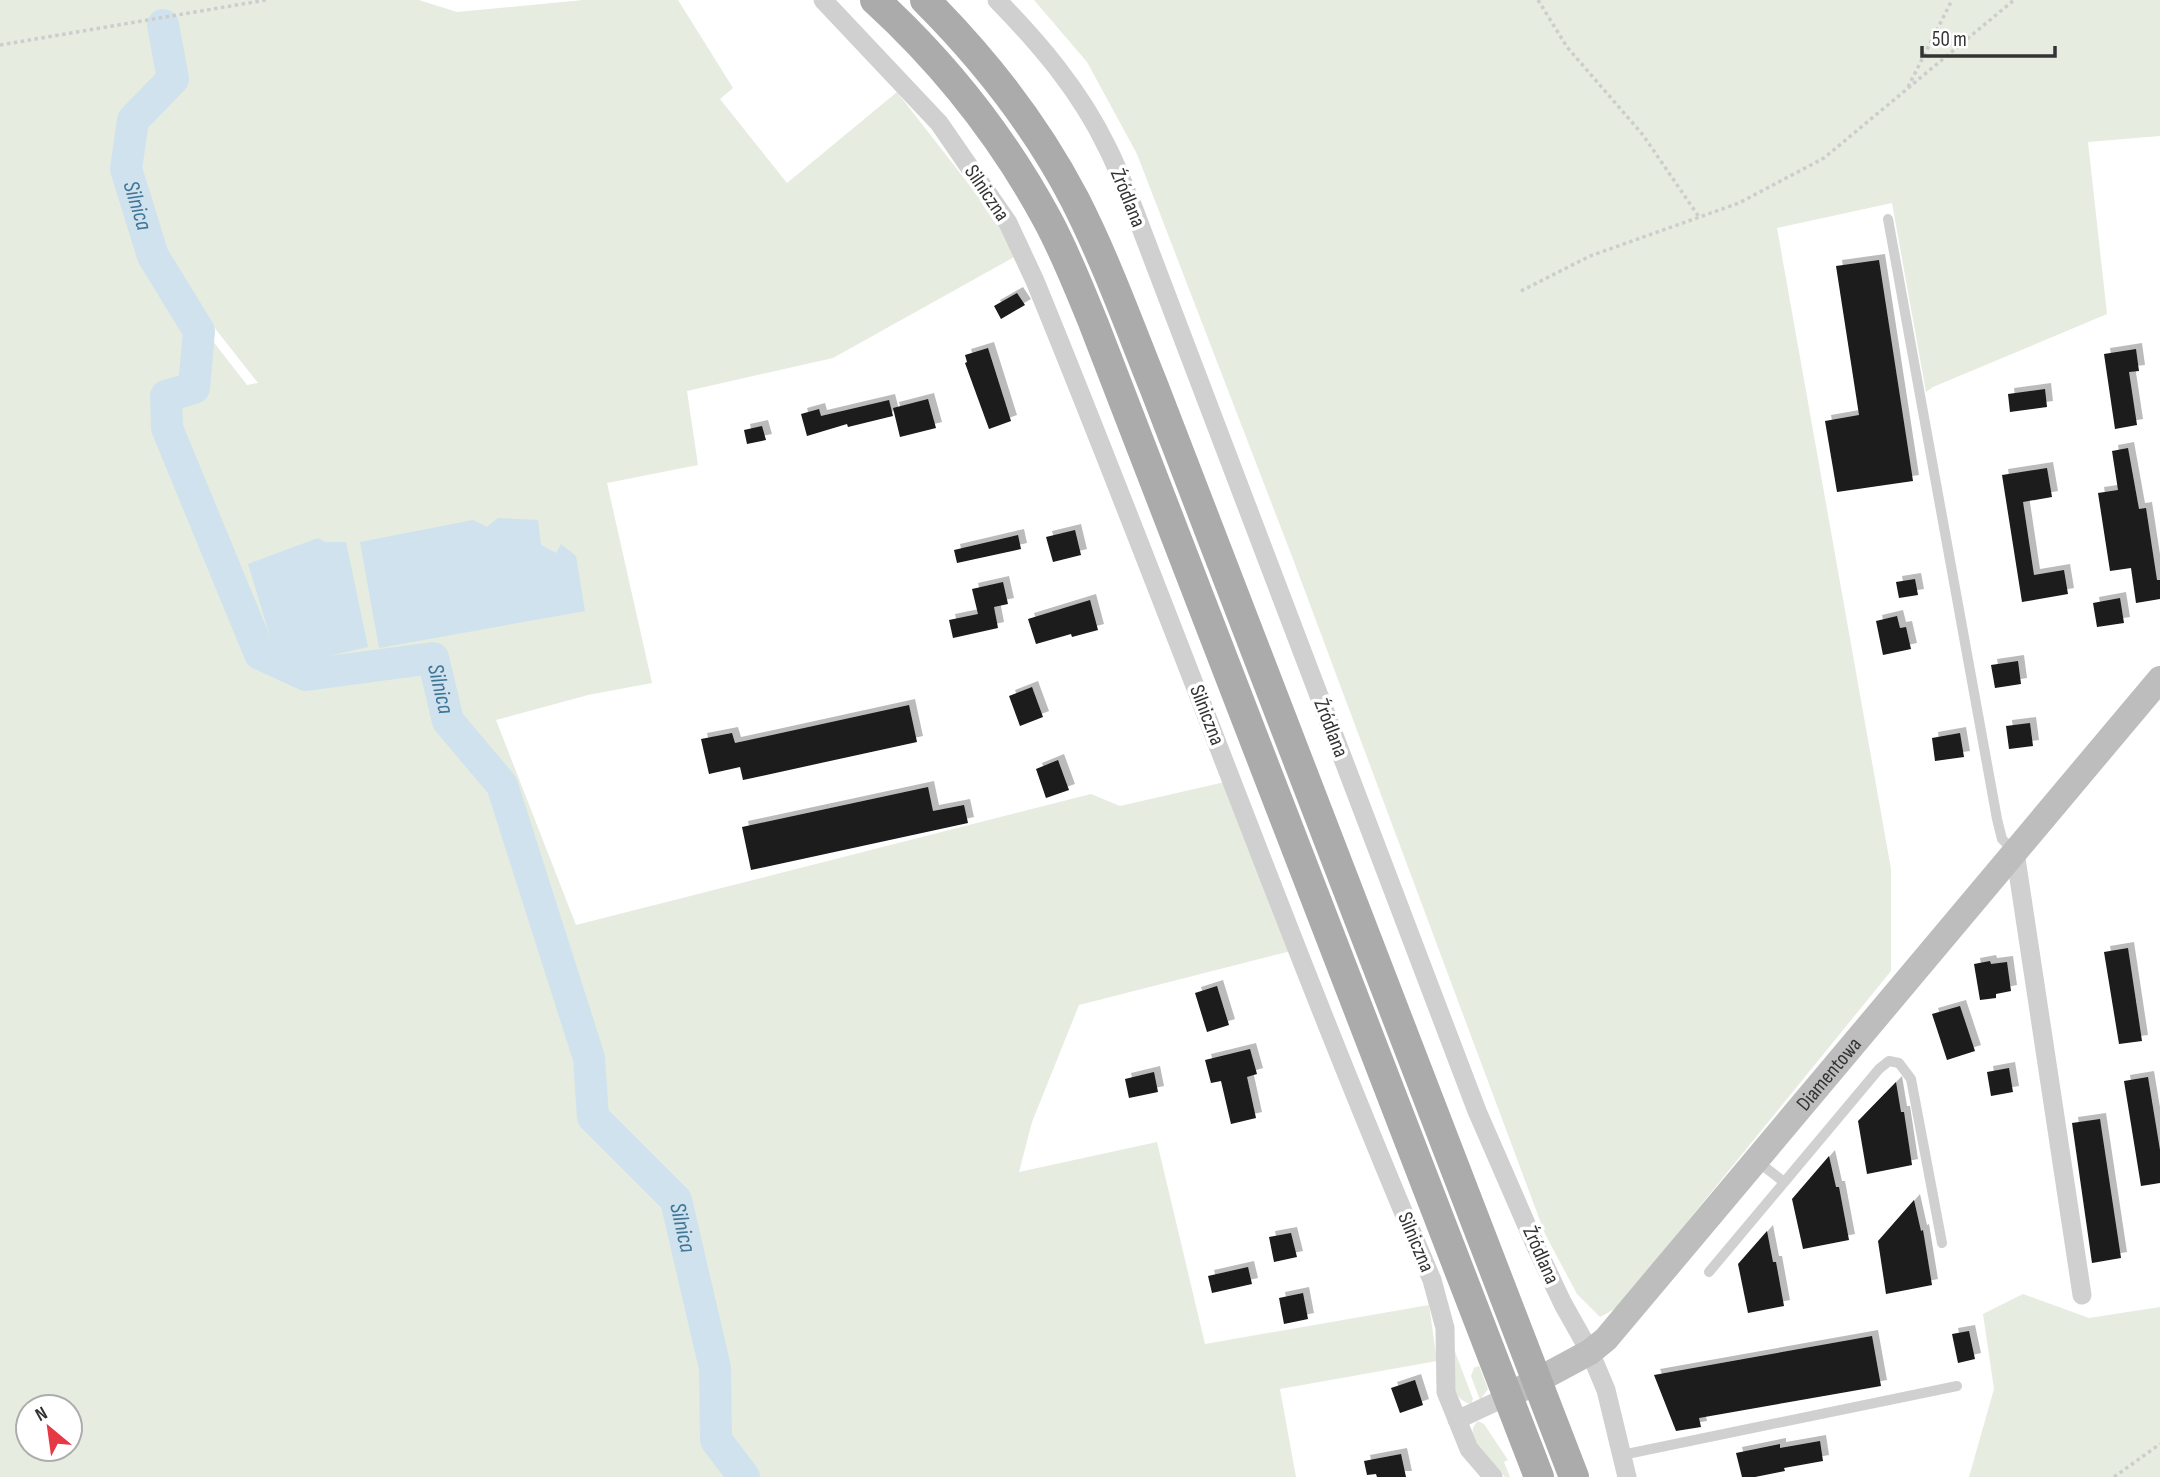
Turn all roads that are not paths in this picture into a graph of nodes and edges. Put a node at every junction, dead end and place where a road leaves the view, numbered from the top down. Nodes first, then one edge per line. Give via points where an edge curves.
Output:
1 (823, 0) edge
2 (876, 0) edge
3 (925, 0) edge
4 (997, 0) edge
5 (1888, 219) dead end
6 (2160, 678) edge
7 (2015, 852) junction
8 (1757, 1160) junction
9 (1784, 1182) junction
10 (1942, 1243) dead end
11 (1709, 1272) dead end
12 (2082, 1295) dead end
13 (1590, 1352) junction
14 (1536, 1381) junction
15 (1957, 1386) dead end
16 (1508, 1396) junction
17 (1457, 1420) junction
18 (1622, 1455) junction
19 (1493, 1477) edge
20 (1539, 1477) edge
21 (1573, 1477) edge
22 (1627, 1477) edge

1 - 17 street, Silniczna via 939,123 1008,223 1035,281 1269,880 1432,1280 1445,1328 1446,1392
2 - 16 main road via 957,83 984,119 1066,257
3 - 14 main road via 1018,110 1067,186 1093,238
4 - 13 street, Źródlana via 1035,39 1074,90 1107,146 1477,1111 1563,1304
5 - 7 lane via 1997,819 2002,839
6 - 7 street, Diamentowa
7 - 8 street, Diamentowa
7 - 12 street
8 - 9 lane
8 - 13 street, Diamentowa via 1606,1339
9 - 10 lane via 1879,1069 1889,1061 1899,1063 1912,1079
9 - 11 lane
13 - 14 street, Diamentowa
13 - 18 street, Źródlana via 1606,1390
14 - 16 street, Diamentowa
14 - 21 main road
15 - 18 lane
16 - 17 street, Diamentowa
16 - 20 main road
17 - 19 street, Silniczna via 1469,1449
18 - 22 street, Źródlana

